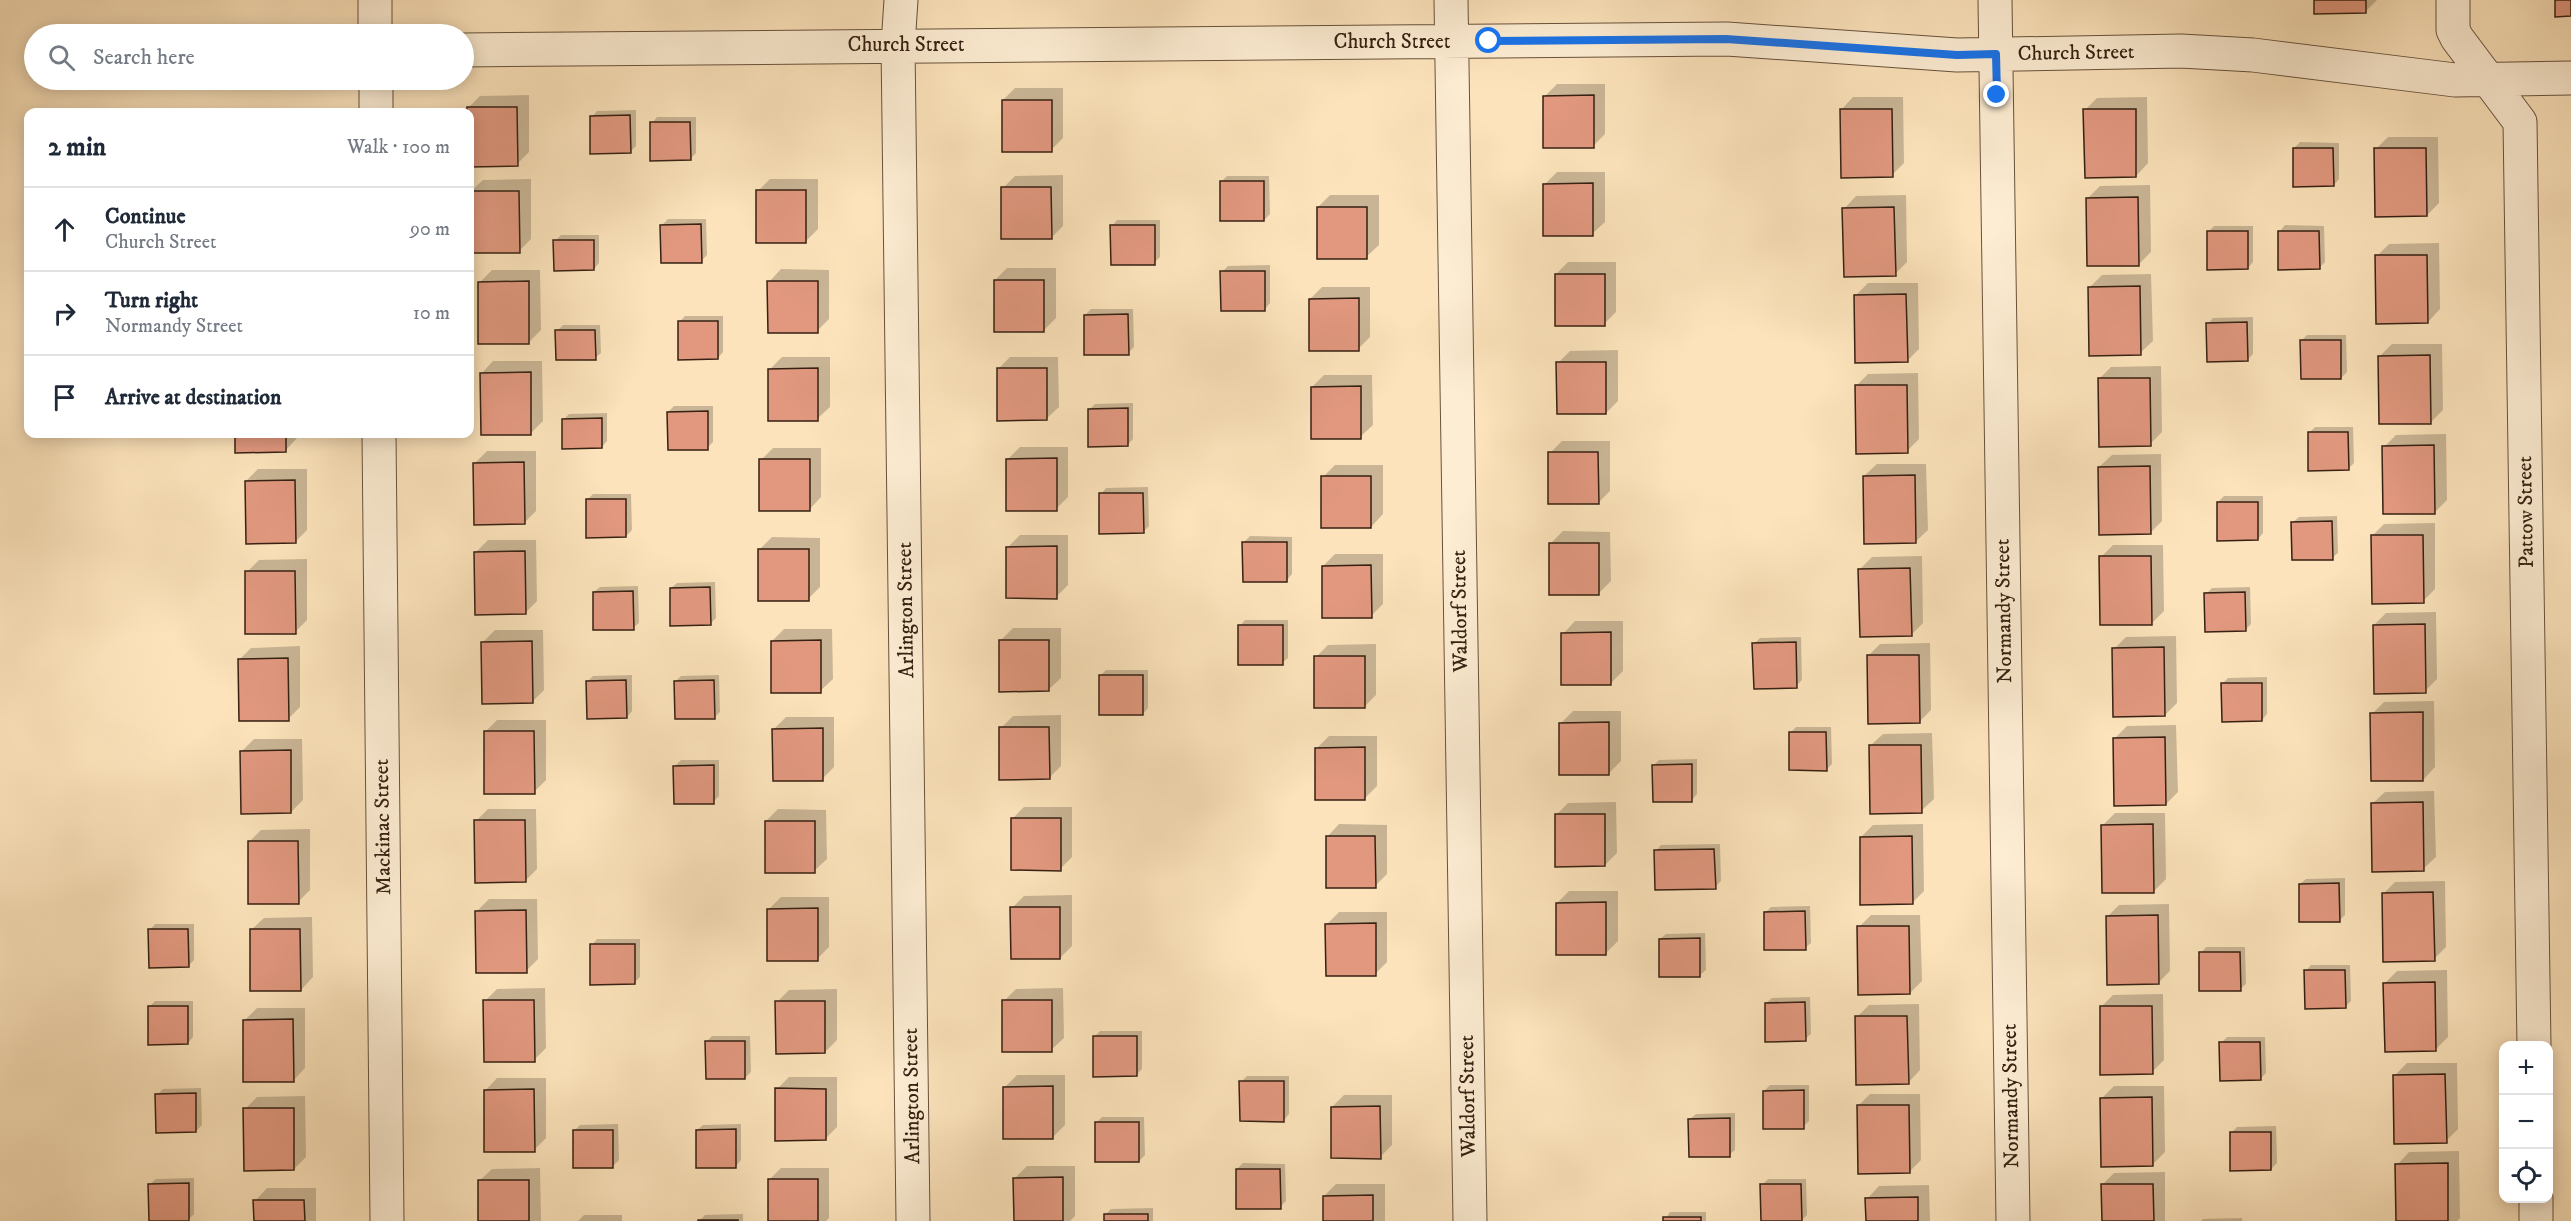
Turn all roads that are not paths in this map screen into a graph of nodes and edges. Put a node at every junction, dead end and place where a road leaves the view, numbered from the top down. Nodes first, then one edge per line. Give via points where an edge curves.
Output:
1 (375, 0) edge
2 (901, 0) edge
3 (1451, 0) edge
4 (1995, 0) edge
5 (2452, 0) edge
6 (375, 24) edge
7 (1451, 41) junction
8 (898, 45) junction
9 (474, 50) edge
10 (1996, 54) junction
11 (2571, 78) edge
12 (2487, 79) junction
13 (376, 90) edge
14 (376, 108) edge
15 (379, 438) edge
16 (2534, 1041) edge
17 (2536, 1203) edge
18 (387, 1221) edge
19 (913, 1221) edge
20 (1470, 1221) edge
21 (2013, 1221) edge
22 (2536, 1221) edge

1 - 6 street
2 - 8 street, Arlington Street
3 - 7 street, Waldorf Street
4 - 10 street, Normandy Street
5 - 12 street, Pattow Street via 2453,30
7 - 8 street, Church Street
7 - 10 street, Church Street via 1726,39 1957,55
7 - 20 street, Waldorf Street
8 - 9 street, Church Street
8 - 19 street, Arlington Street
10 - 12 street, Church Street via 2253,55 2455,80
10 - 21 street, Normandy Street
11 - 12 street, Church Street
12 - 16 street, Pattow Street via 2520,122
13 - 14 street
15 - 18 street, Mackinac Street
17 - 22 street

